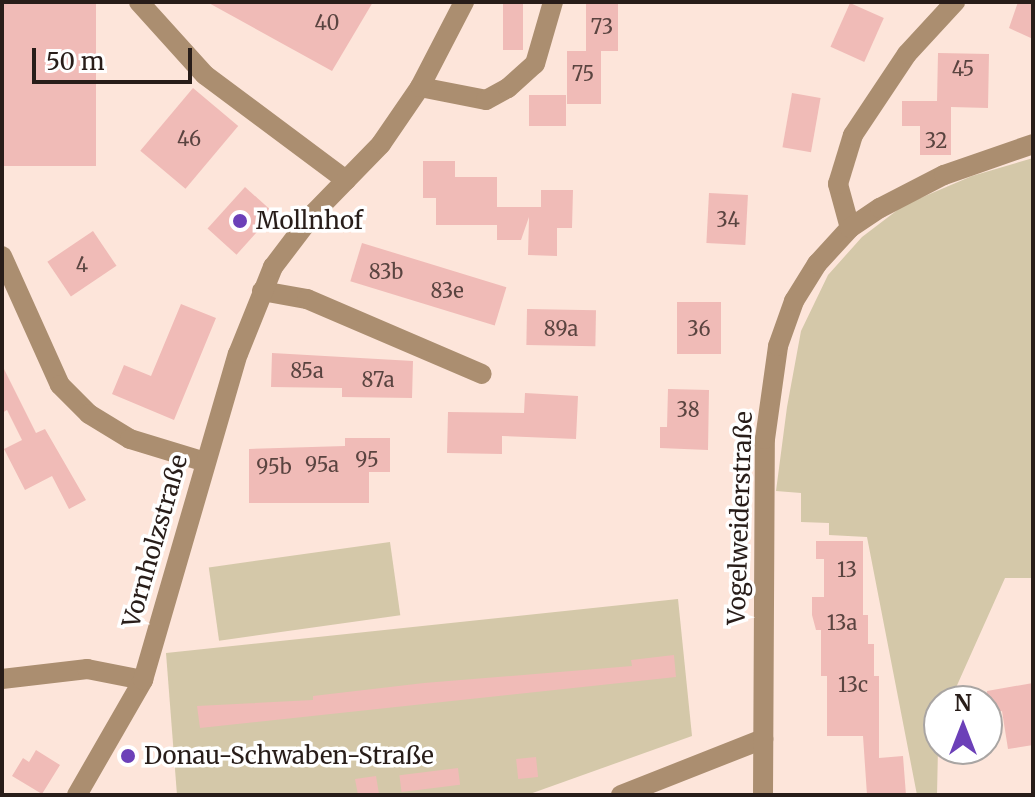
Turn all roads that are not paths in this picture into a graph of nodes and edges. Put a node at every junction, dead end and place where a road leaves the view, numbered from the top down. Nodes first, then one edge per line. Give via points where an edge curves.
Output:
1 (139, 2) edge
2 (464, 2) edge
3 (553, 2) edge
4 (955, 2) edge
5 (420, 87) junction
6 (1033, 144) edge
7 (346, 180) junction
8 (850, 228) junction
9 (2, 256) edge
10 (262, 291) junction
11 (482, 374) dead end
12 (205, 462) junction
13 (2, 679) edge
14 (143, 680) junction
15 (763, 739) junction
16 (77, 795) edge
17 (621, 795) edge
18 (763, 795) edge

1 - 7 street via 205,75
2 - 5 street, Vornholzstraße
3 - 5 street via 535,64 508,88 486,100
4 - 8 street via 907,54 853,135 838,184
5 - 7 street, Vornholzstraße via 381,144
6 - 8 street, Vogelweiderstraße via 944,175
7 - 10 street, Vornholzstraße via 293,238
8 - 15 street, Vogelweiderstraße via 801,289 778,346 761,519
9 - 12 street via 54,375 89,414 130,439
10 - 11 street via 307,299
10 - 12 street, Vornholzstraße
12 - 14 street, Vornholzstraße
13 - 14 street via 87,669
14 - 16 street, Vornholzstraße
15 - 17 street
15 - 18 street, Vogelweiderstraße

